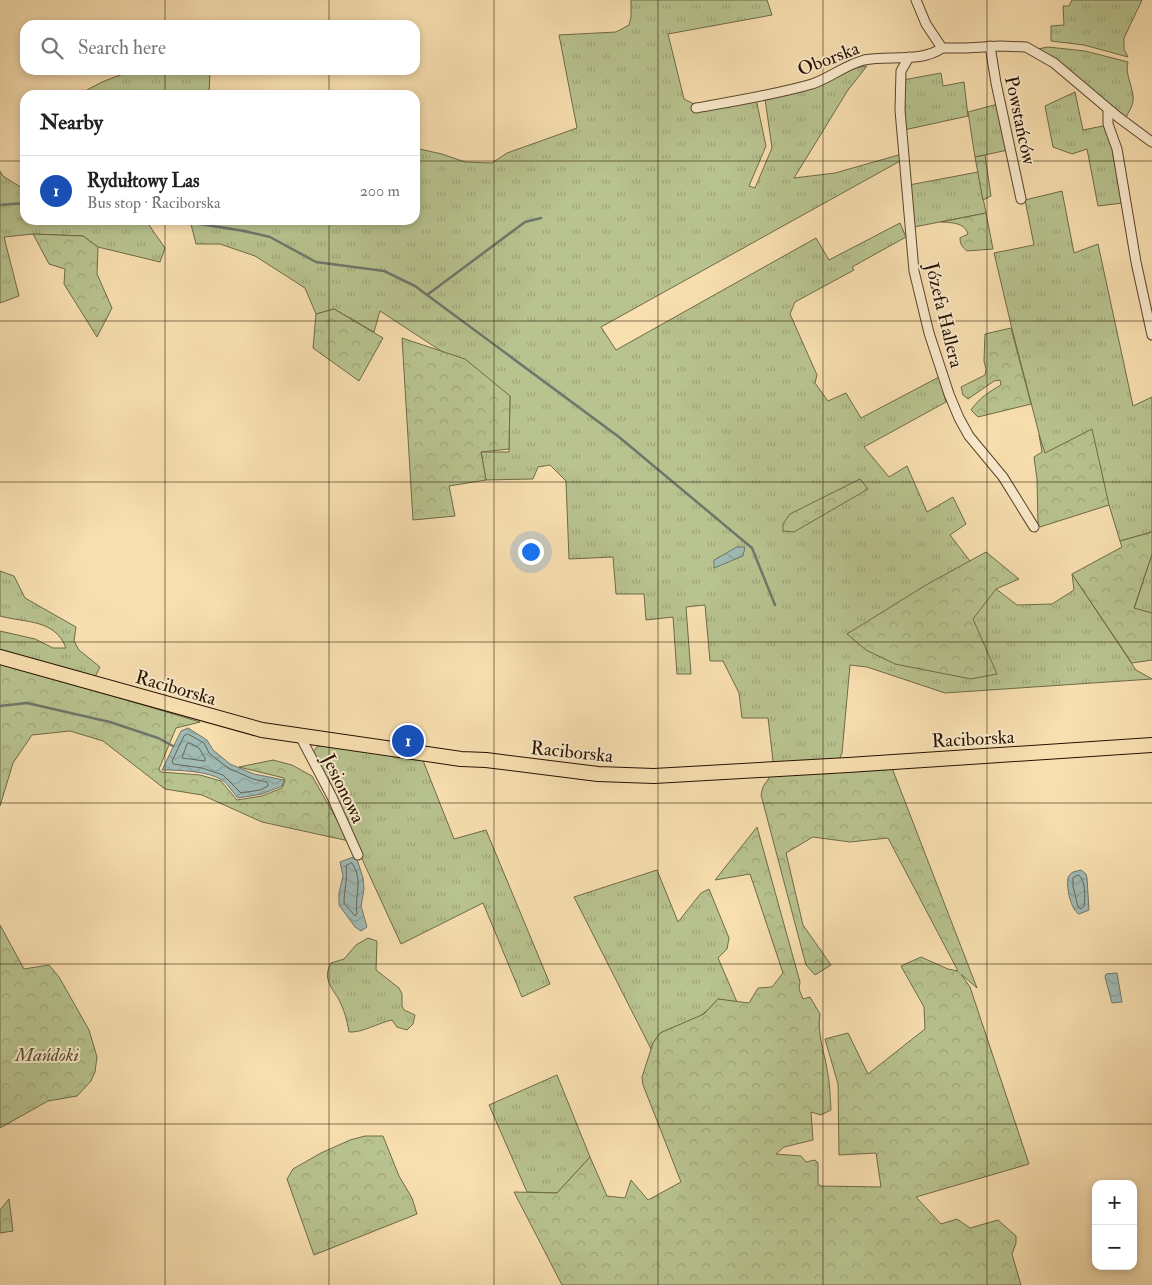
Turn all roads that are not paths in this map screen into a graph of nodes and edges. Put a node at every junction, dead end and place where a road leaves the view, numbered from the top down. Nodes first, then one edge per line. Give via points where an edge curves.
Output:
1 (916, 0) edge
2 (990, 46) junction
3 (942, 48) junction
4 (909, 57) junction
5 (696, 108) dead end
6 (1108, 109) junction
7 (1118, 117) junction
8 (1108, 124) junction
9 (1152, 142) edge
10 (1021, 199) dead end
11 (1152, 335) edge
12 (1034, 527) dead end
13 (0, 658) edge
14 (300, 736) junction
15 (1152, 745) edge
16 (358, 855) dead end

1 - 3 street via 926,24
2 - 3 street, Powstańców
2 - 6 street, Powstańców via 1026,47 1054,63
2 - 10 street, Powstańców
3 - 4 street, Oborska
4 - 5 street, Oborska via 855,62 808,85
4 - 12 street, Józefa Hallera via 901,71 900,110 914,271 929,333 959,418 969,436 1003,477
6 - 7 street, Powstańców
6 - 8 street
7 - 8 street
7 - 9 street, Powstańców
8 - 11 street via 1117,149
13 - 14 main road, Raciborska via 262,730
14 - 15 main road, Raciborska via 461,760 486,760 598,774 654,776
14 - 16 street, Jesionowa

